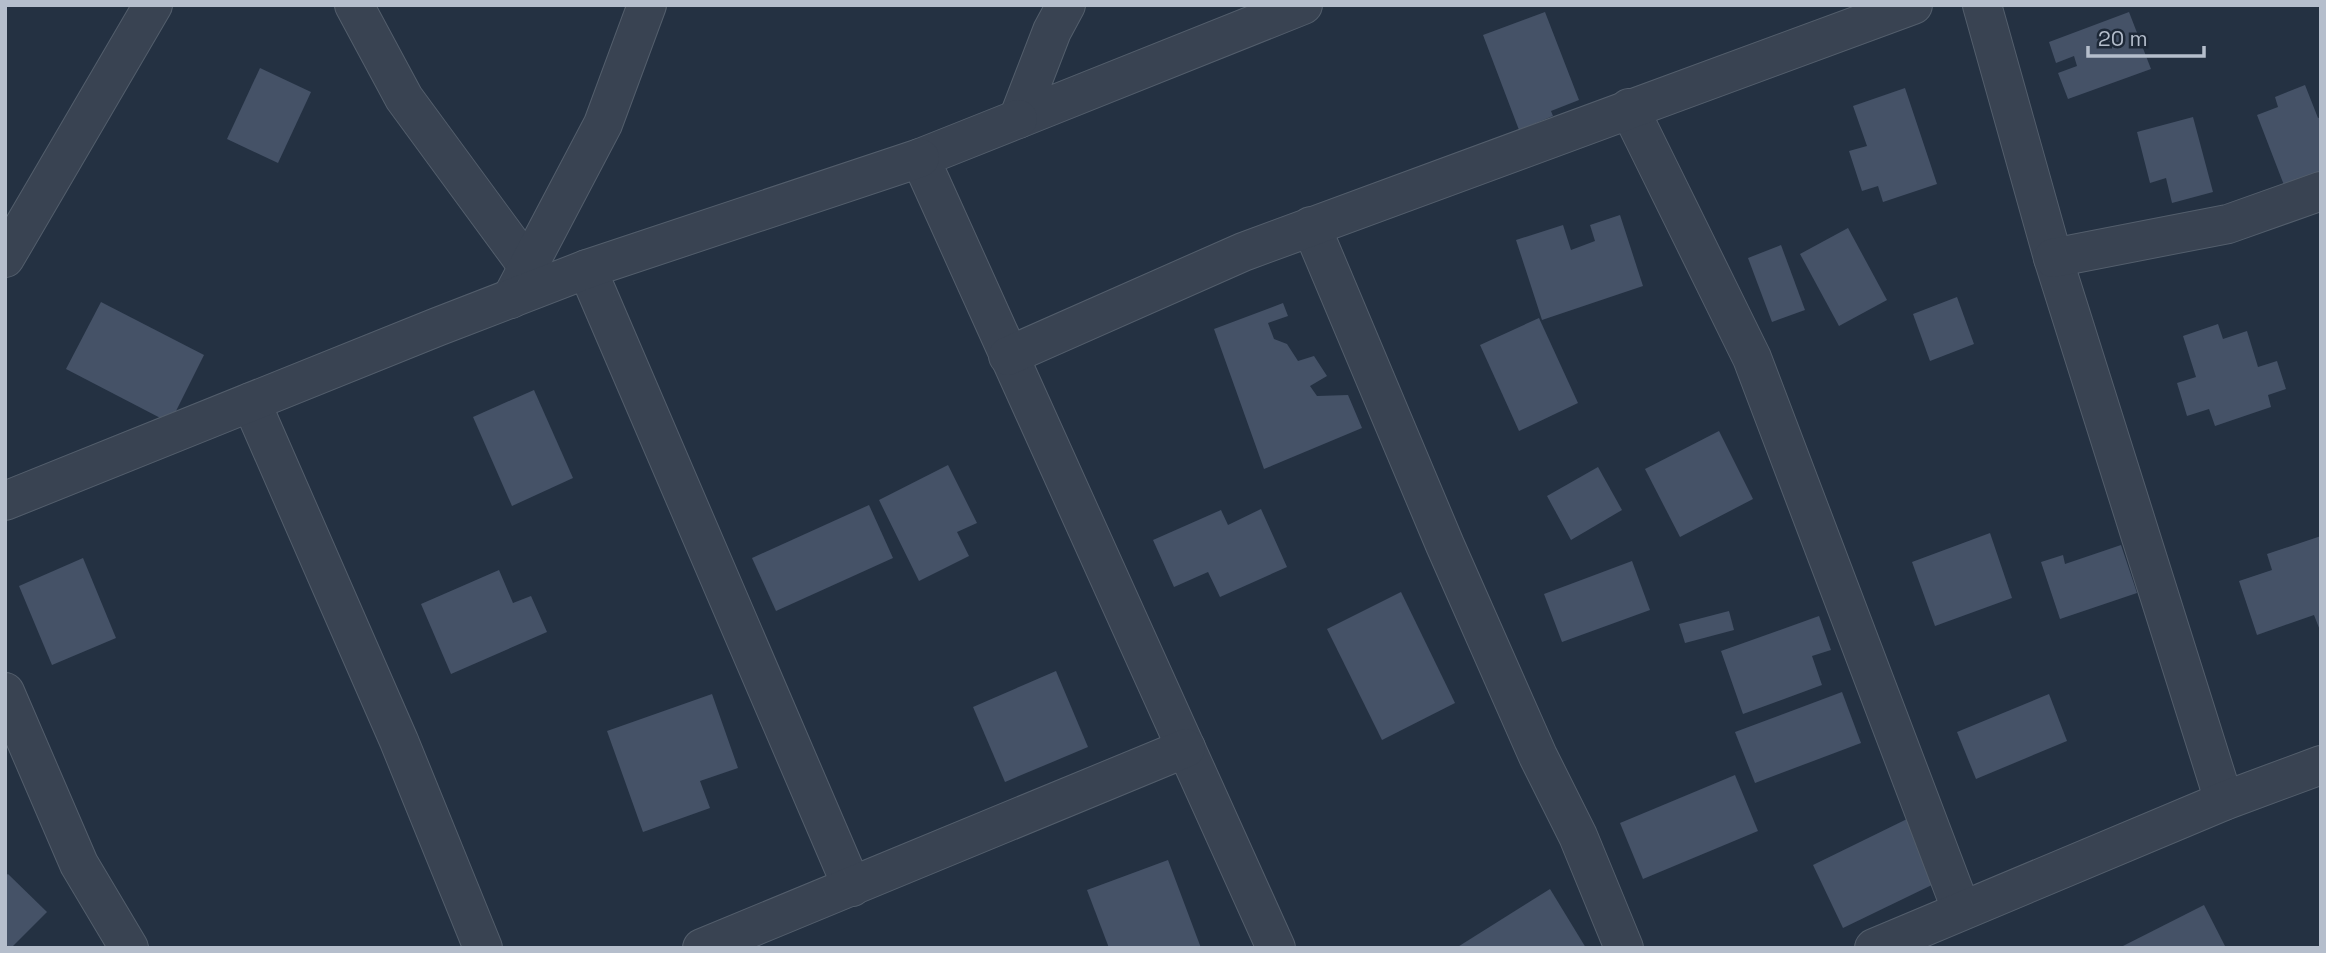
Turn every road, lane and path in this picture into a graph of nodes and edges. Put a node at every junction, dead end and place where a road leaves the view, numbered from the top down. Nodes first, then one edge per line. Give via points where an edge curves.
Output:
1 (153, 5) edge
2 (354, 5) edge
3 (647, 5) edge
4 (1066, 5) edge
5 (1303, 5) edge
6 (1913, 5) edge
7 (1982, 5) edge
8 (1629, 108) junction
9 (1018, 119) junction
10 (920, 158) junction
11 (2321, 191) edge
12 (1311, 226) junction
13 (5, 258) edge
14 (2053, 258) junction
15 (587, 269) junction
16 (519, 283) junction
17 (1008, 356) junction
18 (251, 402) junction
19 (5, 501) edge
20 (5, 692) edge
21 (1186, 748) junction
22 (2321, 765) edge
23 (2224, 801) junction
24 (852, 887) junction
25 (1961, 909) junction
26 (129, 948) edge
27 (483, 948) edge
28 (702, 948) edge
29 (1276, 948) edge
30 (1624, 948) edge
31 (1874, 948) edge

1 - 13 street
2 - 16 street via 404,98
3 - 16 street via 603,124
4 - 9 street
5 - 9 street
6 - 8 street
7 - 14 street
8 - 12 street
8 - 25 street via 1752,358
9 - 10 street
10 - 15 street
10 - 17 street
11 - 14 street via 2228,223
12 - 17 street
12 - 30 street via 1444,545 1578,836
14 - 23 street
15 - 16 street
15 - 24 street
16 - 18 street
17 - 21 street
18 - 19 street
18 - 27 street via 399,741
20 - 26 street via 79,864
21 - 24 street
21 - 29 street
22 - 23 street
23 - 25 street
24 - 28 street
25 - 31 street

